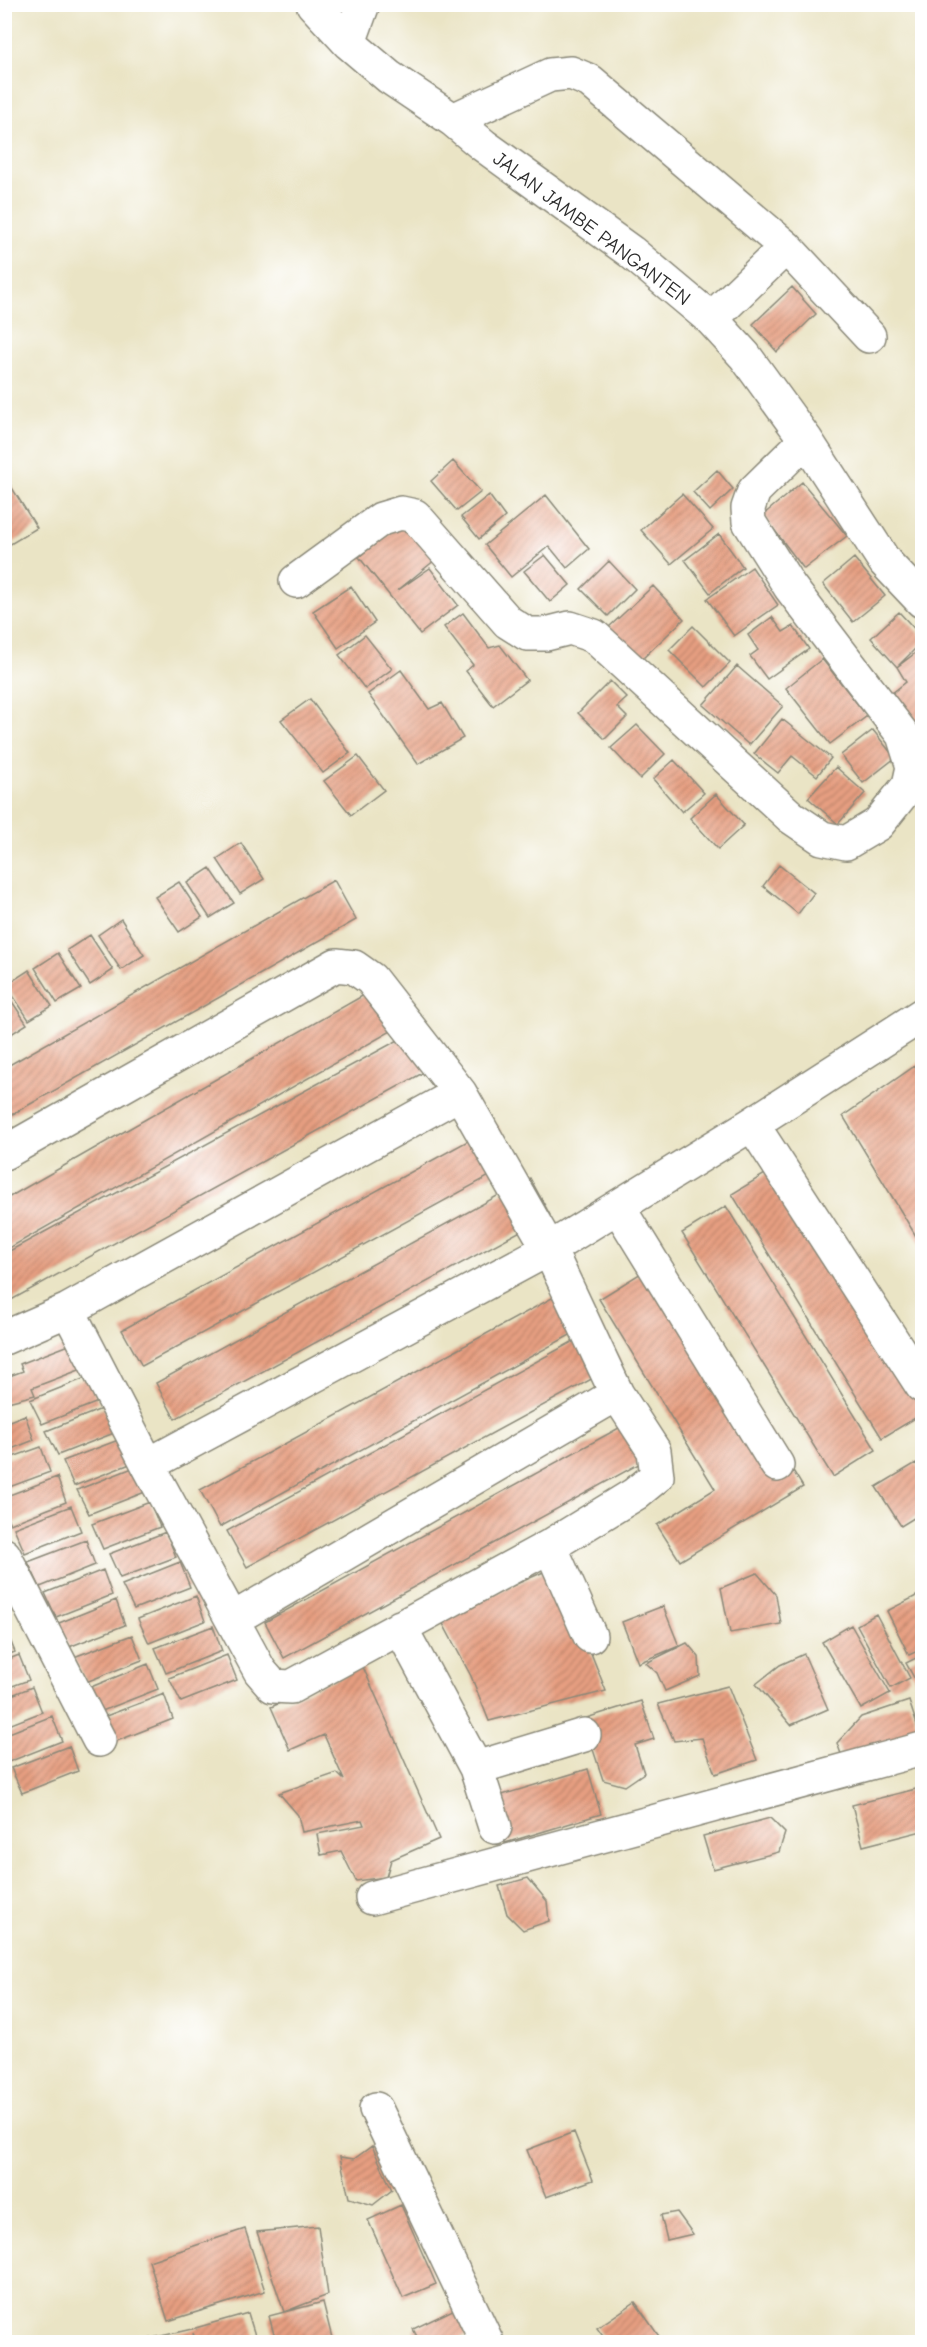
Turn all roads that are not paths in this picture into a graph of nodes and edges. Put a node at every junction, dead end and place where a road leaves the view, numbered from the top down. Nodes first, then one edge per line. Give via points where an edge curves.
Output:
1 (313, 4) edge
2 (363, 4) edge
3 (348, 43) junction
4 (453, 120) junction
5 (786, 247) junction
6 (711, 319) junction
7 (869, 336) dead end
8 (806, 440) junction
9 (296, 581) dead end
10 (922, 600) edge
11 (918, 1028) edge
12 (460, 1093) junction
13 (752, 1124) junction
14 (4, 1152) edge
15 (618, 1207) junction
16 (549, 1249) junction
17 (68, 1310) junction
18 (4, 1338) edge
19 (922, 1386) edge
20 (617, 1394) junction
21 (148, 1465) junction
22 (777, 1465) dead end
23 (550, 1546) junction
24 (4, 1554) edge
25 (233, 1619) junction
26 (400, 1627) junction
27 (590, 1636) dead end
28 (584, 1735) dead end
29 (99, 1740) dead end
30 (922, 1749) edge
31 (476, 1768) junction
32 (495, 1827) dead end
33 (372, 1898) dead end
34 (376, 2109) dead end
35 (487, 2343) edge

1 - 3 street, JALAN JAMBE PANGANTEN
2 - 3 street
3 - 4 street, JALAN JAMBE PANGANTEN via 389,77
4 - 5 street via 550,75 571,73 590,81
4 - 6 street, JALAN JAMBE PANGANTEN via 631,252
5 - 6 street
5 - 7 street
6 - 8 street, JALAN JAMBE PANGANTEN via 745,356
8 - 9 street via 754,491 748,508 749,522 790,587 903,735 913,767 909,785 878,824 846,843 822,838 791,817 594,636 570,628 527,634 508,622 415,516 401,513 381,519
8 - 10 street, JALAN JAMBE PANGANTEN via 885,562
11 - 13 street
12 - 14 street via 371,979 354,966 336,965
12 - 16 street
12 - 17 street
13 - 15 street
13 - 19 street
15 - 16 street
15 - 22 street
16 - 20 street
16 - 21 street
17 - 18 street
17 - 21 street
20 - 23 street via 654,1451 657,1476 635,1494
20 - 25 street
21 - 25 street
23 - 26 street
23 - 27 street
24 - 29 street
25 - 26 street via 260,1671 273,1686 291,1687
26 - 31 street
28 - 31 street
30 - 33 street
31 - 32 street
34 - 35 street

